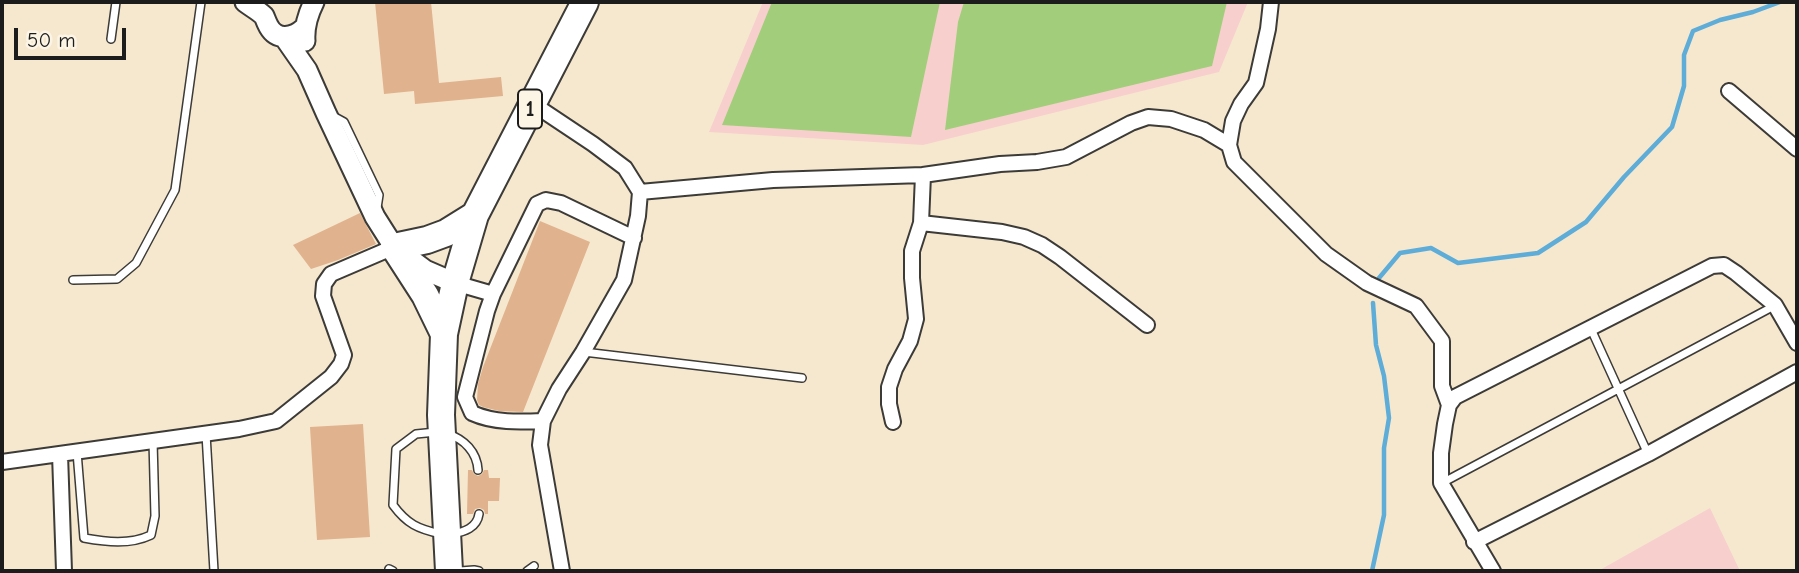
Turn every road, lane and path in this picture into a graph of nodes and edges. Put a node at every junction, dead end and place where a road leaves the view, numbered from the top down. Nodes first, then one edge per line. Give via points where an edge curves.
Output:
1 (116, 2) edge
2 (201, 2) edge
3 (245, 2) edge
4 (585, 2) edge
5 (1271, 2) edge
6 (267, 10) edge
7 (308, 11) edge
8 (284, 37) junction
9 (111, 39) dead end
10 (307, 70) junction
11 (1729, 92) dead end
12 (533, 104) junction
13 (1229, 145) junction
14 (1797, 149) edge
15 (923, 175) junction
16 (640, 192) junction
17 (475, 215) junction
18 (921, 223) junction
19 (634, 238) junction
20 (394, 247) junction
21 (73, 280) dead end
22 (455, 283) junction
23 (493, 294) junction
24 (1775, 305) junction
25 (1147, 325) dead end
26 (1591, 329) junction
27 (444, 334) junction
28 (1797, 343) edge
29 (583, 352) junction
30 (1797, 372) edge
31 (802, 378) dead end
32 (1618, 389) junction
33 (1449, 405) junction
34 (543, 422) junction
35 (893, 422) dead end
36 (442, 432) junction
37 (206, 434) junction
38 (153, 441) junction
39 (78, 452) junction
40 (60, 454) junction
41 (1648, 454) junction
42 (2, 462) edge
43 (478, 470) dead end
44 (1441, 483) junction
45 (479, 514) dead end
46 (446, 535) junction
47 (1474, 542) junction
48 (64, 571) edge
49 (214, 571) edge
50 (449, 571) edge
51 (460, 571) edge
52 (479, 571) edge
53 (562, 571) edge
54 (1493, 571) edge

1 - 9 lane
2 - 21 lane via 175,190 136,263 127,271 117,279
3 - 6 street
4 - 12 highway, 1
5 - 13 street via 1256,83 1233,121
6 - 8 street via 271,30
7 - 8 street via 298,33
7 - 10 street
8 - 10 street
10 - 20 street via 375,217
11 - 14 street
12 - 16 street via 625,168
12 - 17 highway, 1
13 - 15 street via 1204,130 1148,117 1066,157
13 - 33 street via 1234,162 1326,254 1367,283 1416,306 1442,341 1442,386
15 - 16 street via 773,180
15 - 18 street
16 - 19 street
17 - 20 highway via 446,233
17 - 22 highway, 1
18 - 25 street via 1024,237 1042,245
18 - 35 street via 912,251 914,331 889,387
19 - 23 street via 546,200 537,204
19 - 29 street via 624,280
20 - 22 street via 425,270
20 - 27 highway
20 - 37 street via 331,274 324,284 323,296 344,355 331,377 276,421
22 - 23 street
22 - 27 highway, 1
23 - 34 street via 465,397 472,413 484,418
24 - 26 street via 1724,265 1712,266
24 - 28 street
24 - 32 lane
26 - 32 lane
26 - 33 street via 1455,397
27 - 36 highway, 1
29 - 31 lane
29 - 34 street
30 - 41 street
32 - 41 lane
32 - 44 lane
33 - 44 street
34 - 53 street via 540,445
36 - 43 lane via 459,437 478,459
36 - 46 highway, 1
36 - 46 lane via 416,433 396,449 393,505 404,520
37 - 38 street
37 - 49 lane
38 - 39 street
38 - 39 lane via 155,516 151,535 124,542 84,538
39 - 40 street
40 - 42 street
40 - 48 street
41 - 47 street
44 - 47 street
45 - 46 lane via 467,531
46 - 50 highway, 1
47 - 54 street
51 - 52 lane

